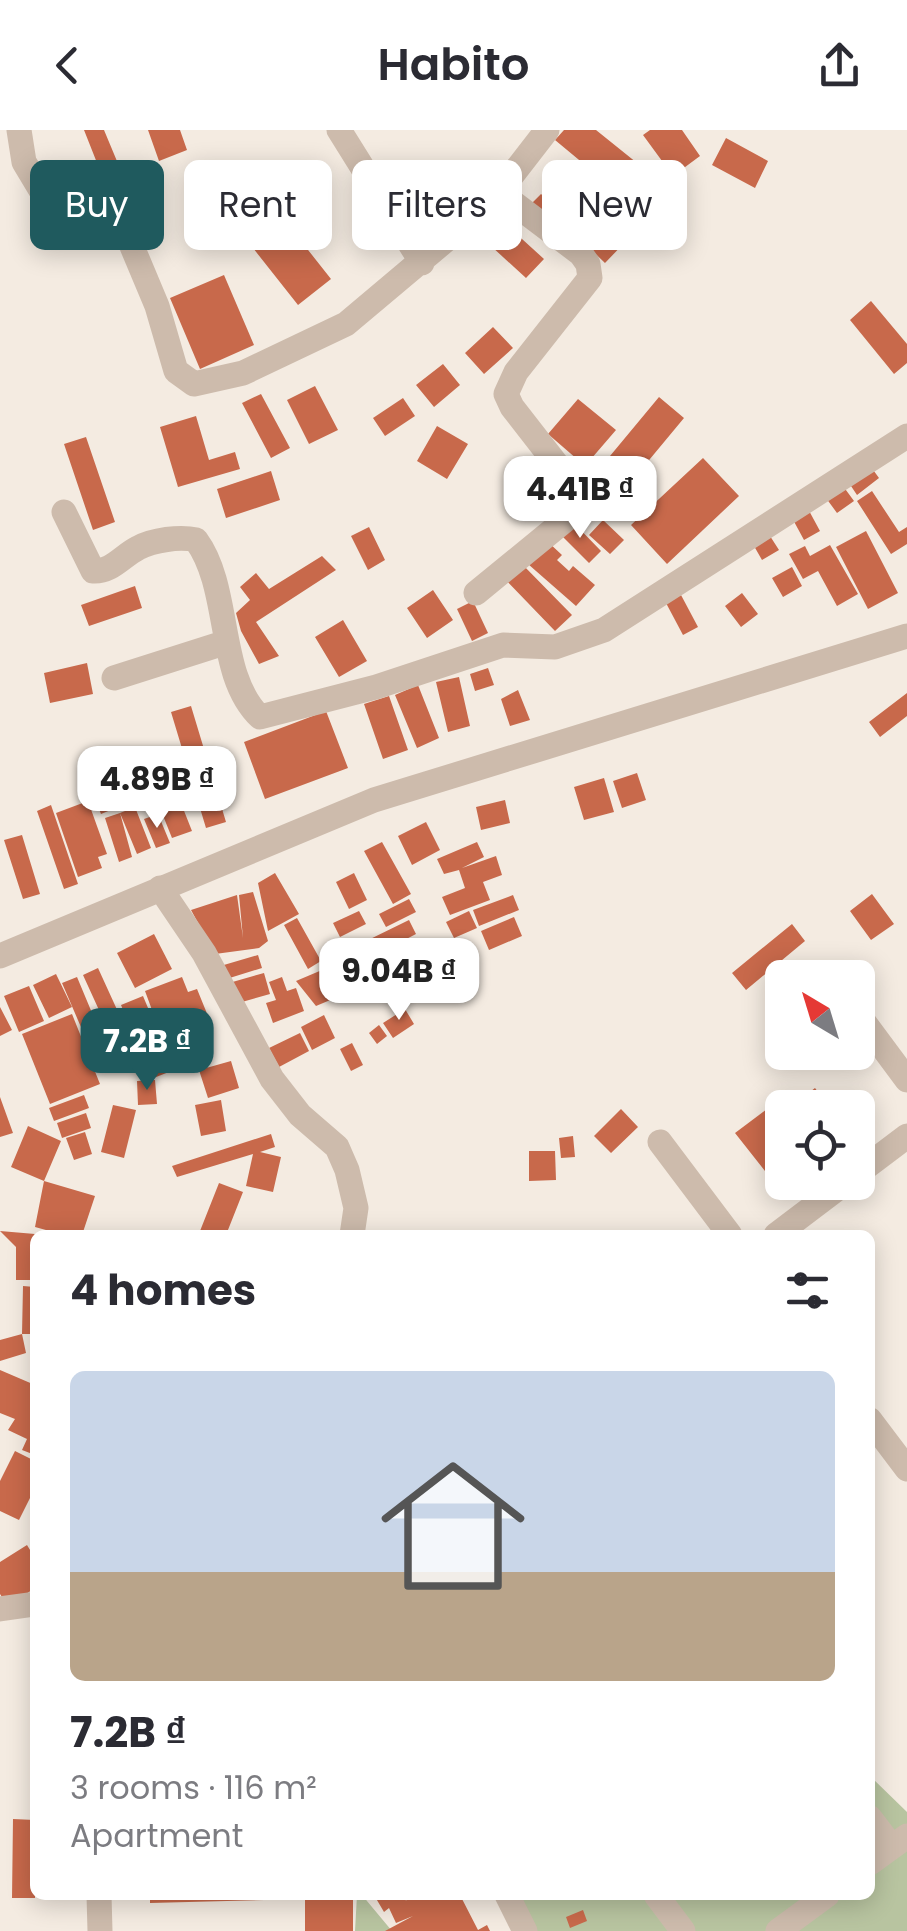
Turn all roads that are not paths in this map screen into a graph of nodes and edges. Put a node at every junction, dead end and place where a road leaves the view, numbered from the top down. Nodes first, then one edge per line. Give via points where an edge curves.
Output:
1 (19, 130) edge
2 (339, 130) edge
3 (546, 130) edge
4 (522, 162) edge
5 (522, 209) edge
6 (436, 250) edge
7 (422, 263) junction
8 (907, 436) edge
9 (64, 512) dead end
10 (476, 593) dead end
11 (907, 636) edge
12 (227, 642) junction
13 (114, 678) dead end
14 (160, 888) junction
15 (0, 956) edge
16 (875, 1033) edge
17 (904, 1066) edge
18 (907, 1136) edge
19 (660, 1142) dead end
20 (875, 1161) edge
21 (822, 1200) edge
22 (353, 1230) edge
23 (726, 1230) edge
24 (783, 1230) edge
25 (875, 1427) edge
26 (907, 1469) edge
27 (30, 1605) edge
28 (0, 1609) edge
29 (875, 1822) edge
30 (899, 1842) edge
31 (875, 1859) edge
32 (99, 1900) edge
33 (510, 1900) edge
34 (660, 1900) edge
35 (820, 1900) edge
36 (100, 1931) edge
37 (525, 1931) edge
38 (683, 1931) edge
39 (778, 1931) edge

1 - 7 street via 24,162 50,206 108,226 131,244 176,370 194,384 242,373 314,342
2 - 7 street
3 - 4 street
5 - 10 street via 588,264 590,278 506,394 582,497 581,507
6 - 7 street
8 - 12 street via 604,630 555,647 502,645 260,717 248,705
9 - 12 street via 93,571 139,547 196,540 217,590
11 - 14 street via 374,800
12 - 13 street
14 - 15 street
14 - 22 street via 272,1078 336,1148 356,1208
16 - 17 street
18 - 20 street
19 - 23 street
21 - 24 street
25 - 26 street
27 - 28 street
29 - 30 street
30 - 31 street
32 - 36 street
33 - 37 street
34 - 38 street
35 - 39 street

